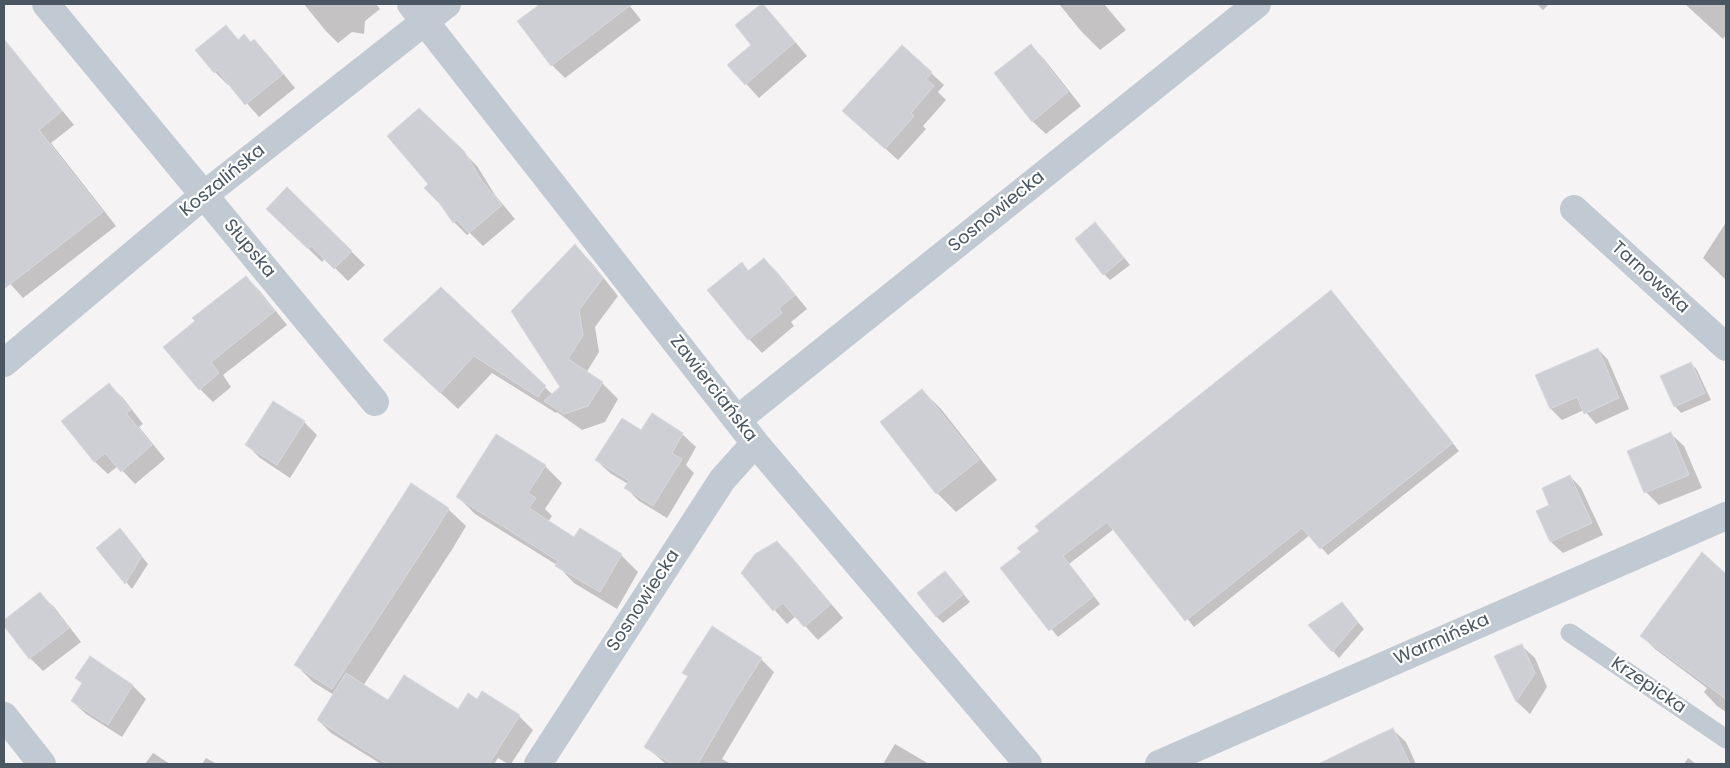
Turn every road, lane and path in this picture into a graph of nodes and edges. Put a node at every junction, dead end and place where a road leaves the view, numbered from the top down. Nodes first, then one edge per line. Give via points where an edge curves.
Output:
1 (46, 4) edge
2 (447, 4) edge
3 (1257, 4) edge
4 (417, 13) edge
5 (204, 195) junction
6 (1574, 209) dead end
7 (1726, 347) edge
8 (4, 363) edge
9 (375, 402) dead end
10 (737, 420) junction
11 (755, 443) junction
12 (1726, 516) edge
13 (1570, 633) dead end
14 (4, 716) edge
15 (1726, 739) edge
16 (42, 764) edge
17 (538, 764) edge
18 (1028, 764) edge
19 (1159, 764) edge

1 - 5 street, Słupska
2 - 4 street, Koszalińska
3 - 10 street, Sosnowiecka
4 - 5 street, Koszalińska
4 - 10 street, Zawierciańska
5 - 8 street, Koszalińska
5 - 9 street, Słupska
6 - 7 street, Tarnowska
10 - 11 street, Zawierciańska
11 - 17 street, Sosnowiecka via 722,480
11 - 18 street, Zawierciańska
12 - 19 street, Warmińska
13 - 15 lane, Krzepicka
14 - 16 street

